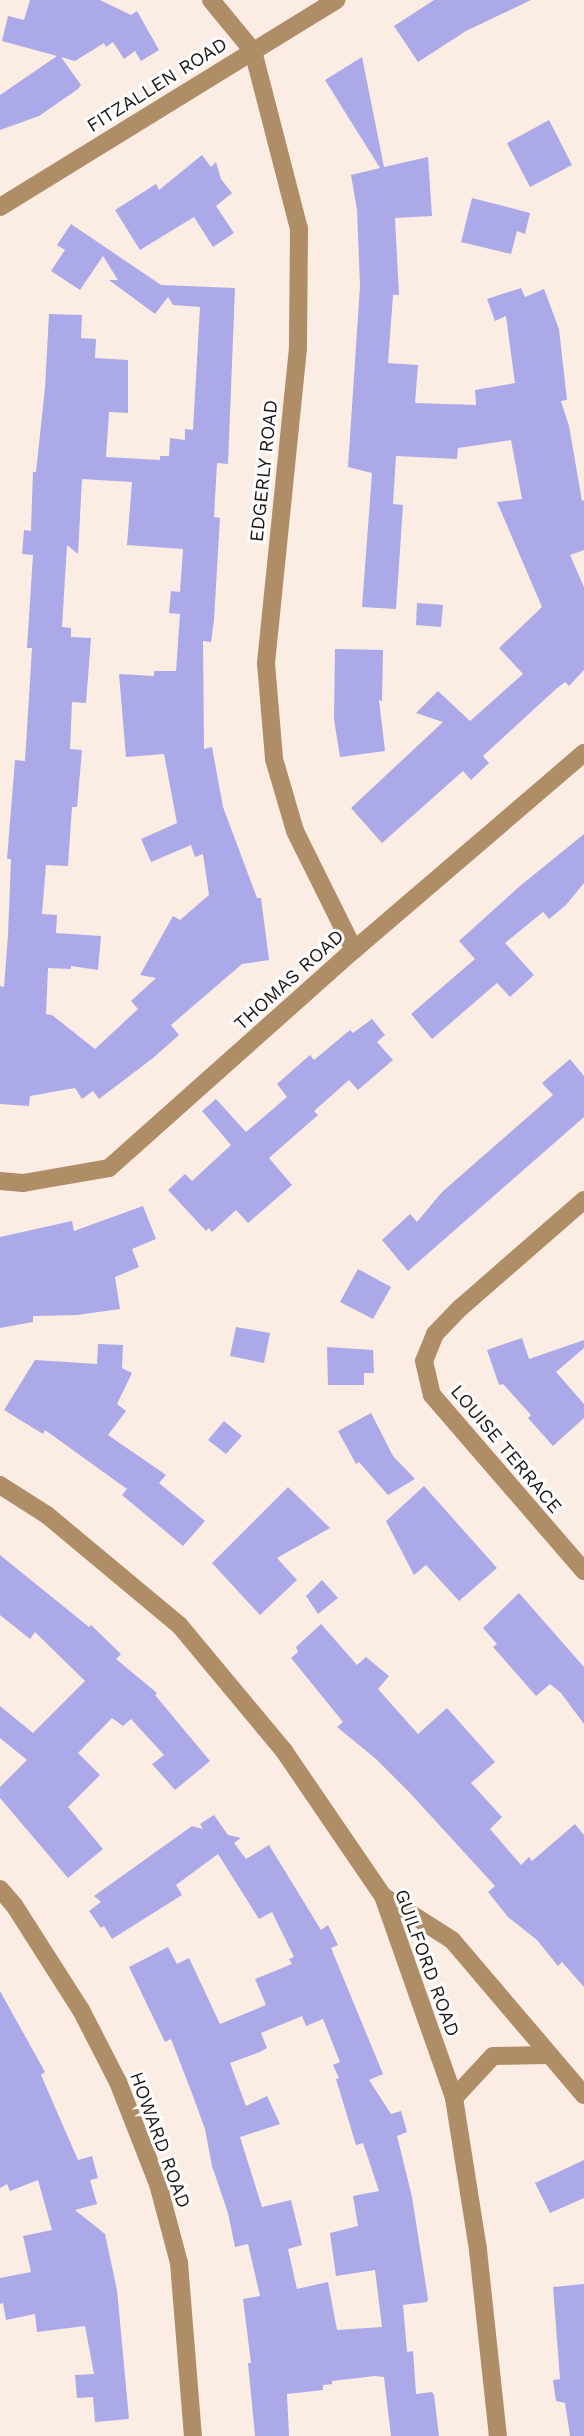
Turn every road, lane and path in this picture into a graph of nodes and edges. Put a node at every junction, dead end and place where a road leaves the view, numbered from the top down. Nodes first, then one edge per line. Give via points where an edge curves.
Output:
1 (211, 0) edge
2 (337, 0) edge
3 (253, 51) junction
4 (0, 207) edge
5 (584, 753) edge
6 (354, 950) junction
7 (0, 1181) edge
8 (584, 1200) edge
9 (0, 1485) edge
10 (584, 1571) edge
11 (0, 1889) edge
12 (383, 1896) junction
13 (548, 2055) junction
14 (584, 2095) edge
15 (454, 2098) junction
16 (192, 2436) edge
17 (498, 2436) edge

1 - 3 street, EDGERLY ROAD
2 - 3 street, FITZALLEN ROAD
3 - 4 street, FITZALLEN ROAD
3 - 6 street, EDGERLY ROAD via 299,229 298,348 265,663 274,759 295,831
5 - 6 street, THOMAS ROAD
6 - 7 street, THOMAS ROAD via 109,1168 23,1182
8 - 10 street, LOUISE TERRACE via 460,1308 435,1334 424,1361 432,1395
9 - 12 street, GUILFORD ROAD via 47,1515 180,1626 284,1751
11 - 16 street, HOWARD ROAD via 81,2010 118,2082 158,2184 179,2263
12 - 13 street via 452,1940
12 - 15 street, GUILFORD ROAD
13 - 14 street
13 - 15 street via 493,2056
15 - 17 street, GUILFORD ROAD via 478,2250

